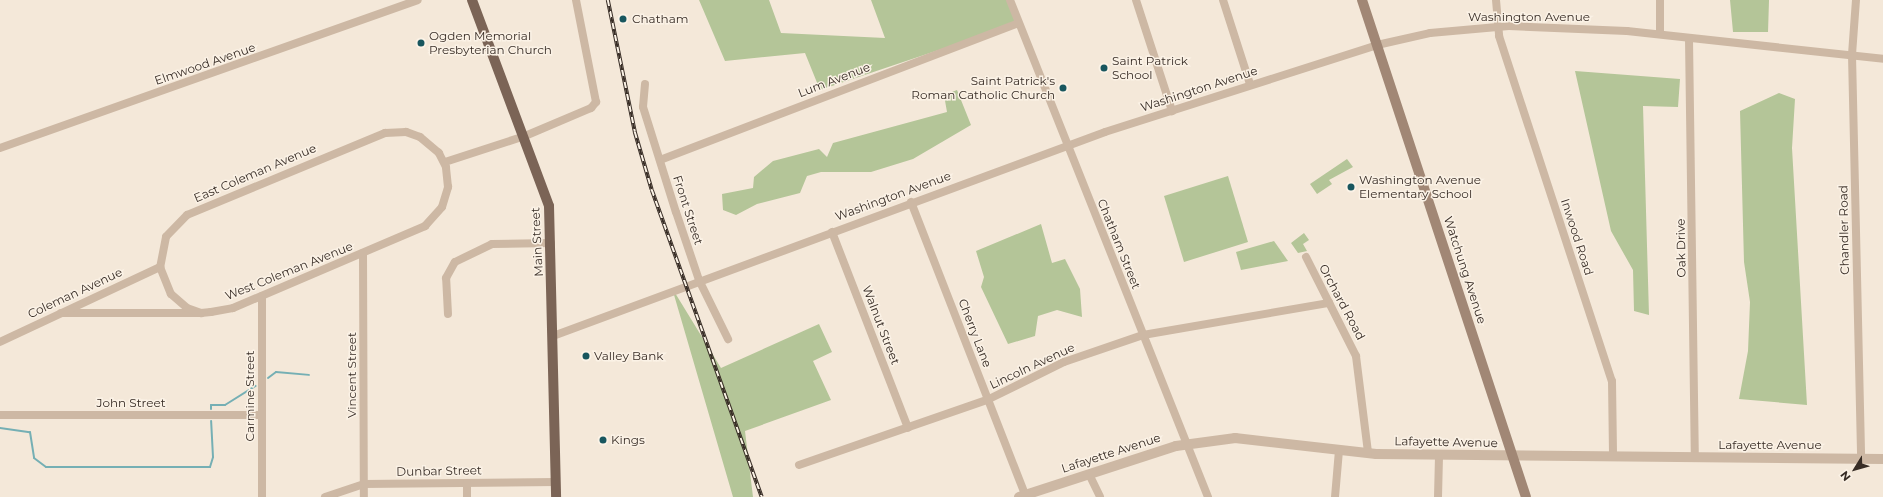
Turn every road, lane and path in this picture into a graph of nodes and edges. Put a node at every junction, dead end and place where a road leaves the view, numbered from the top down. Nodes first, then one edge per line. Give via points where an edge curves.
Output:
1 (418, 0) edge
2 (472, 0) edge
3 (576, 0) edge
4 (1010, 0) edge
5 (1136, 0) edge
6 (1223, 0) edge
7 (1362, 0) edge
8 (1496, 0) edge
9 (1660, 0) edge
10 (1856, 0) edge
11 (1018, 23) junction
12 (1498, 27) junction
13 (1660, 33) junction
14 (1689, 39) junction
15 (1377, 45) junction
16 (1852, 55) junction
17 (1883, 59) edge
18 (645, 84) dead end
19 (1250, 84) junction
20 (1172, 111) junction
21 (525, 136) junction
22 (1067, 146) junction
23 (0, 148) edge
24 (660, 160) junction
25 (444, 162) junction
26 (911, 202) junction
27 (832, 232) junction
28 (551, 243) junction
29 (363, 253) junction
30 (1306, 257) dead end
31 (160, 267) junction
32 (699, 280) junction
33 (262, 296) junction
34 (1329, 303) junction
35 (61, 313) junction
36 (201, 313) junction
37 (448, 314) dead end
38 (1143, 335) junction
39 (553, 336) junction
40 (728, 339) dead end
41 (0, 342) edge
42 (987, 400) junction
43 (262, 414) junction
44 (0, 415) edge
45 (908, 428) junction
46 (1187, 444) junction
47 (1340, 450) junction
48 (1368, 453) junction
49 (1439, 456) junction
50 (1513, 457) junction
51 (1612, 457) junction
52 (1696, 458) junction
53 (1861, 459) junction
54 (1883, 459) edge
55 (799, 465) dead end
56 (1090, 474) junction
57 (556, 482) junction
58 (467, 483) junction
59 (364, 484) junction
60 (1022, 496) edge
61 (262, 497) edge
62 (325, 497) edge
63 (364, 497) edge
64 (467, 497) edge
65 (556, 497) edge
66 (1100, 497) edge
67 (1208, 497) edge
68 (1335, 497) edge
69 (1438, 497) edge
70 (1526, 497) edge

1 - 23 street, Elmwood Avenue
2 - 21 main road, Main Street
3 - 21 street via 596,102 591,108
4 - 11 street, Chatham Street
5 - 20 street
6 - 19 street
7 - 15 main road, Watchung Avenue
8 - 12 street, Inwood Road
9 - 13 street
10 - 16 street, Chandler Road
11 - 22 street, Chatham Street
11 - 24 street, Lum Avenue
12 - 13 street, Washington Avenue
12 - 15 street, Washington Avenue via 1430,32
12 - 51 street, Inwood Road via 1612,381 1615,416
13 - 14 street, Washington Avenue
14 - 16 street, Washington Avenue
14 - 52 street, Oak Drive
15 - 19 street, Washington Avenue
15 - 50 main road, Watchung Avenue
16 - 17 street, Washington Avenue
16 - 53 street, Chandler Road
18 - 24 street, Front Street via 641,98
19 - 20 street, Washington Avenue
20 - 22 street, Washington Avenue
21 - 25 street
21 - 28 main road, Main Street via 549,206
22 - 26 street, Washington Avenue
22 - 38 street, Chatham Street
24 - 32 street, Front Street
25 - 29 street, West Coleman Avenue via 448,187 437,215 421,228
25 - 31 street, East Coleman Avenue via 433,146 420,137 396,132 376,136 187,215 166,237
26 - 27 street, Washington Avenue
26 - 42 street, Cherry Lane
27 - 32 street, Washington Avenue
27 - 45 street, Walnut Street
28 - 37 street via 492,244 455,262 446,278
28 - 39 main road, Main Street
29 - 33 street, West Coleman Avenue
29 - 59 street, Vincent Street
30 - 34 street, Orchard Road
31 - 35 street, Coleman Avenue
31 - 36 street via 172,294 187,308
32 - 39 street, Washington Avenue
32 - 40 street, Front Street
33 - 36 street, West Coleman Avenue via 233,308
33 - 43 street, Carmine Street
34 - 38 street, Lincoln Avenue
34 - 48 street, Orchard Road via 1356,356
35 - 36 street, West Coleman Avenue
35 - 41 street, Coleman Avenue
38 - 42 street, Lincoln Avenue via 1064,362
38 - 46 street, Chatham Street
39 - 57 main road, Main Street
42 - 45 street, Lincoln Avenue
42 - 60 street, Cherry Lane
43 - 44 street, John Street
43 - 61 street, Carmine Street
45 - 55 street, Lincoln Avenue
46 - 47 street, Lafayette Avenue via 1235,438
46 - 56 street, Lafayette Avenue
46 - 67 street, Chatham Street
47 - 48 street, Lafayette Avenue
47 - 68 street
48 - 49 street, Lafayette Avenue
49 - 50 street, Lafayette Avenue
49 - 69 street
50 - 51 street, Lafayette Avenue
50 - 70 main road, Watchung Avenue
51 - 52 street, Lafayette Avenue
52 - 53 street, Lafayette Avenue
53 - 54 street, Lafayette Avenue
56 - 60 street, Lafayette Avenue
56 - 66 street
57 - 58 street, Dunbar Street
57 - 65 main road, Main Street
58 - 59 street, Dunbar Street
58 - 64 street
59 - 62 street, Dunbar Street
59 - 63 street, Vincent Street

